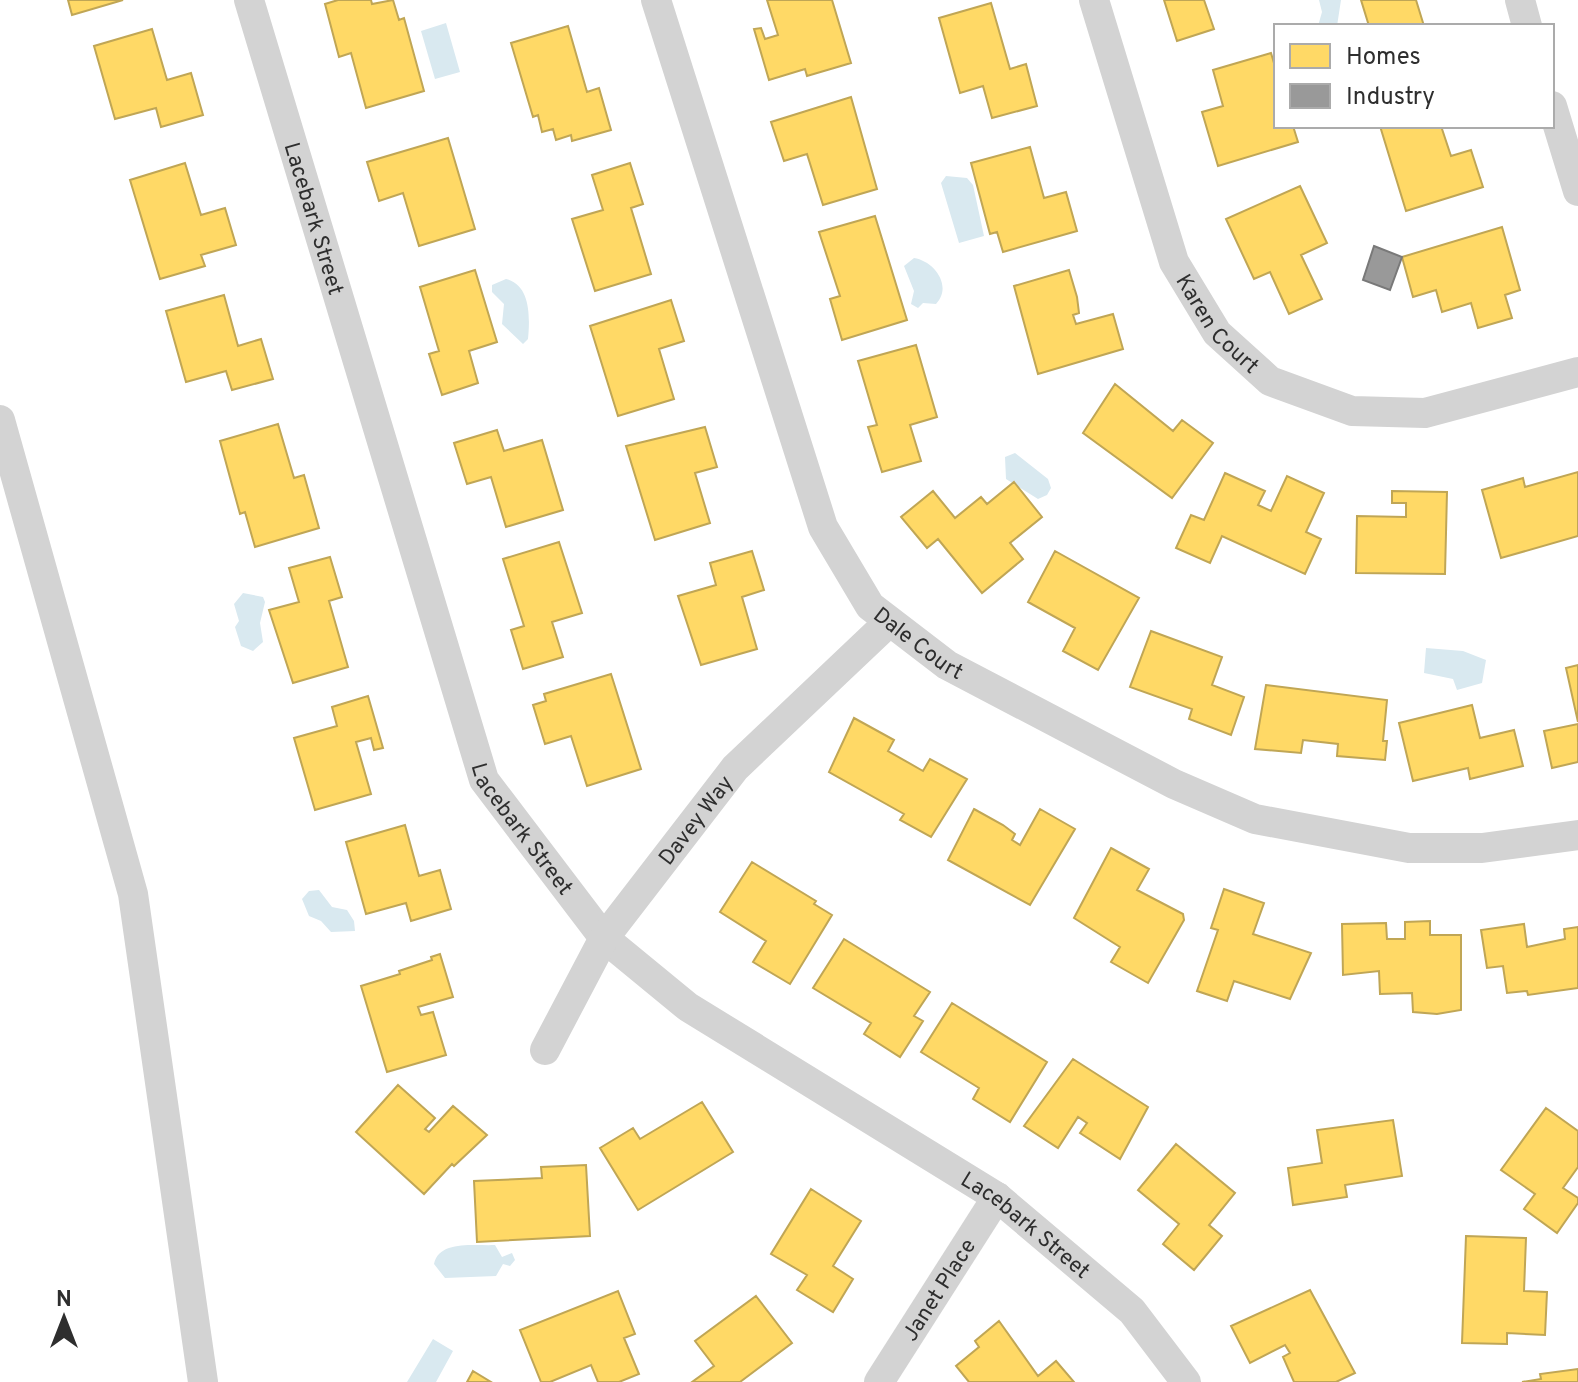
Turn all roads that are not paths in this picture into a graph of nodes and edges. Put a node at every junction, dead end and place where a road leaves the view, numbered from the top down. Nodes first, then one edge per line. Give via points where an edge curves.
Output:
1 (249, 0) edge
2 (656, 0) edge
3 (1094, 0) edge
4 (1520, 0) edge
5 (1526, 24) edge
6 (1554, 113) edge
7 (1578, 191) edge
8 (1578, 372) edge
9 (0, 420) edge
10 (889, 622) junction
11 (1578, 835) edge
12 (604, 938) junction
13 (545, 1050) dead end
14 (997, 1197) junction
15 (203, 1382) edge
16 (879, 1382) edge
17 (1186, 1382) edge

1 - 12 street, Lacebark Street via 484,780
2 - 10 street, Dale Court via 823,527 870,606
3 - 8 street, Karen Court via 1174,262 1217,333 1270,381 1352,411 1425,413
4 - 5 street
6 - 7 street
9 - 15 street via 133,894
10 - 11 street, Dale Court via 947,665 1174,784 1255,819 1409,848 1482,848
10 - 12 street, Davey Way via 735,768
12 - 13 street, Davey Way
12 - 14 street, Lacebark Street via 688,1007
14 - 16 street, Janet Place
14 - 17 street, Lacebark Street via 1132,1311

